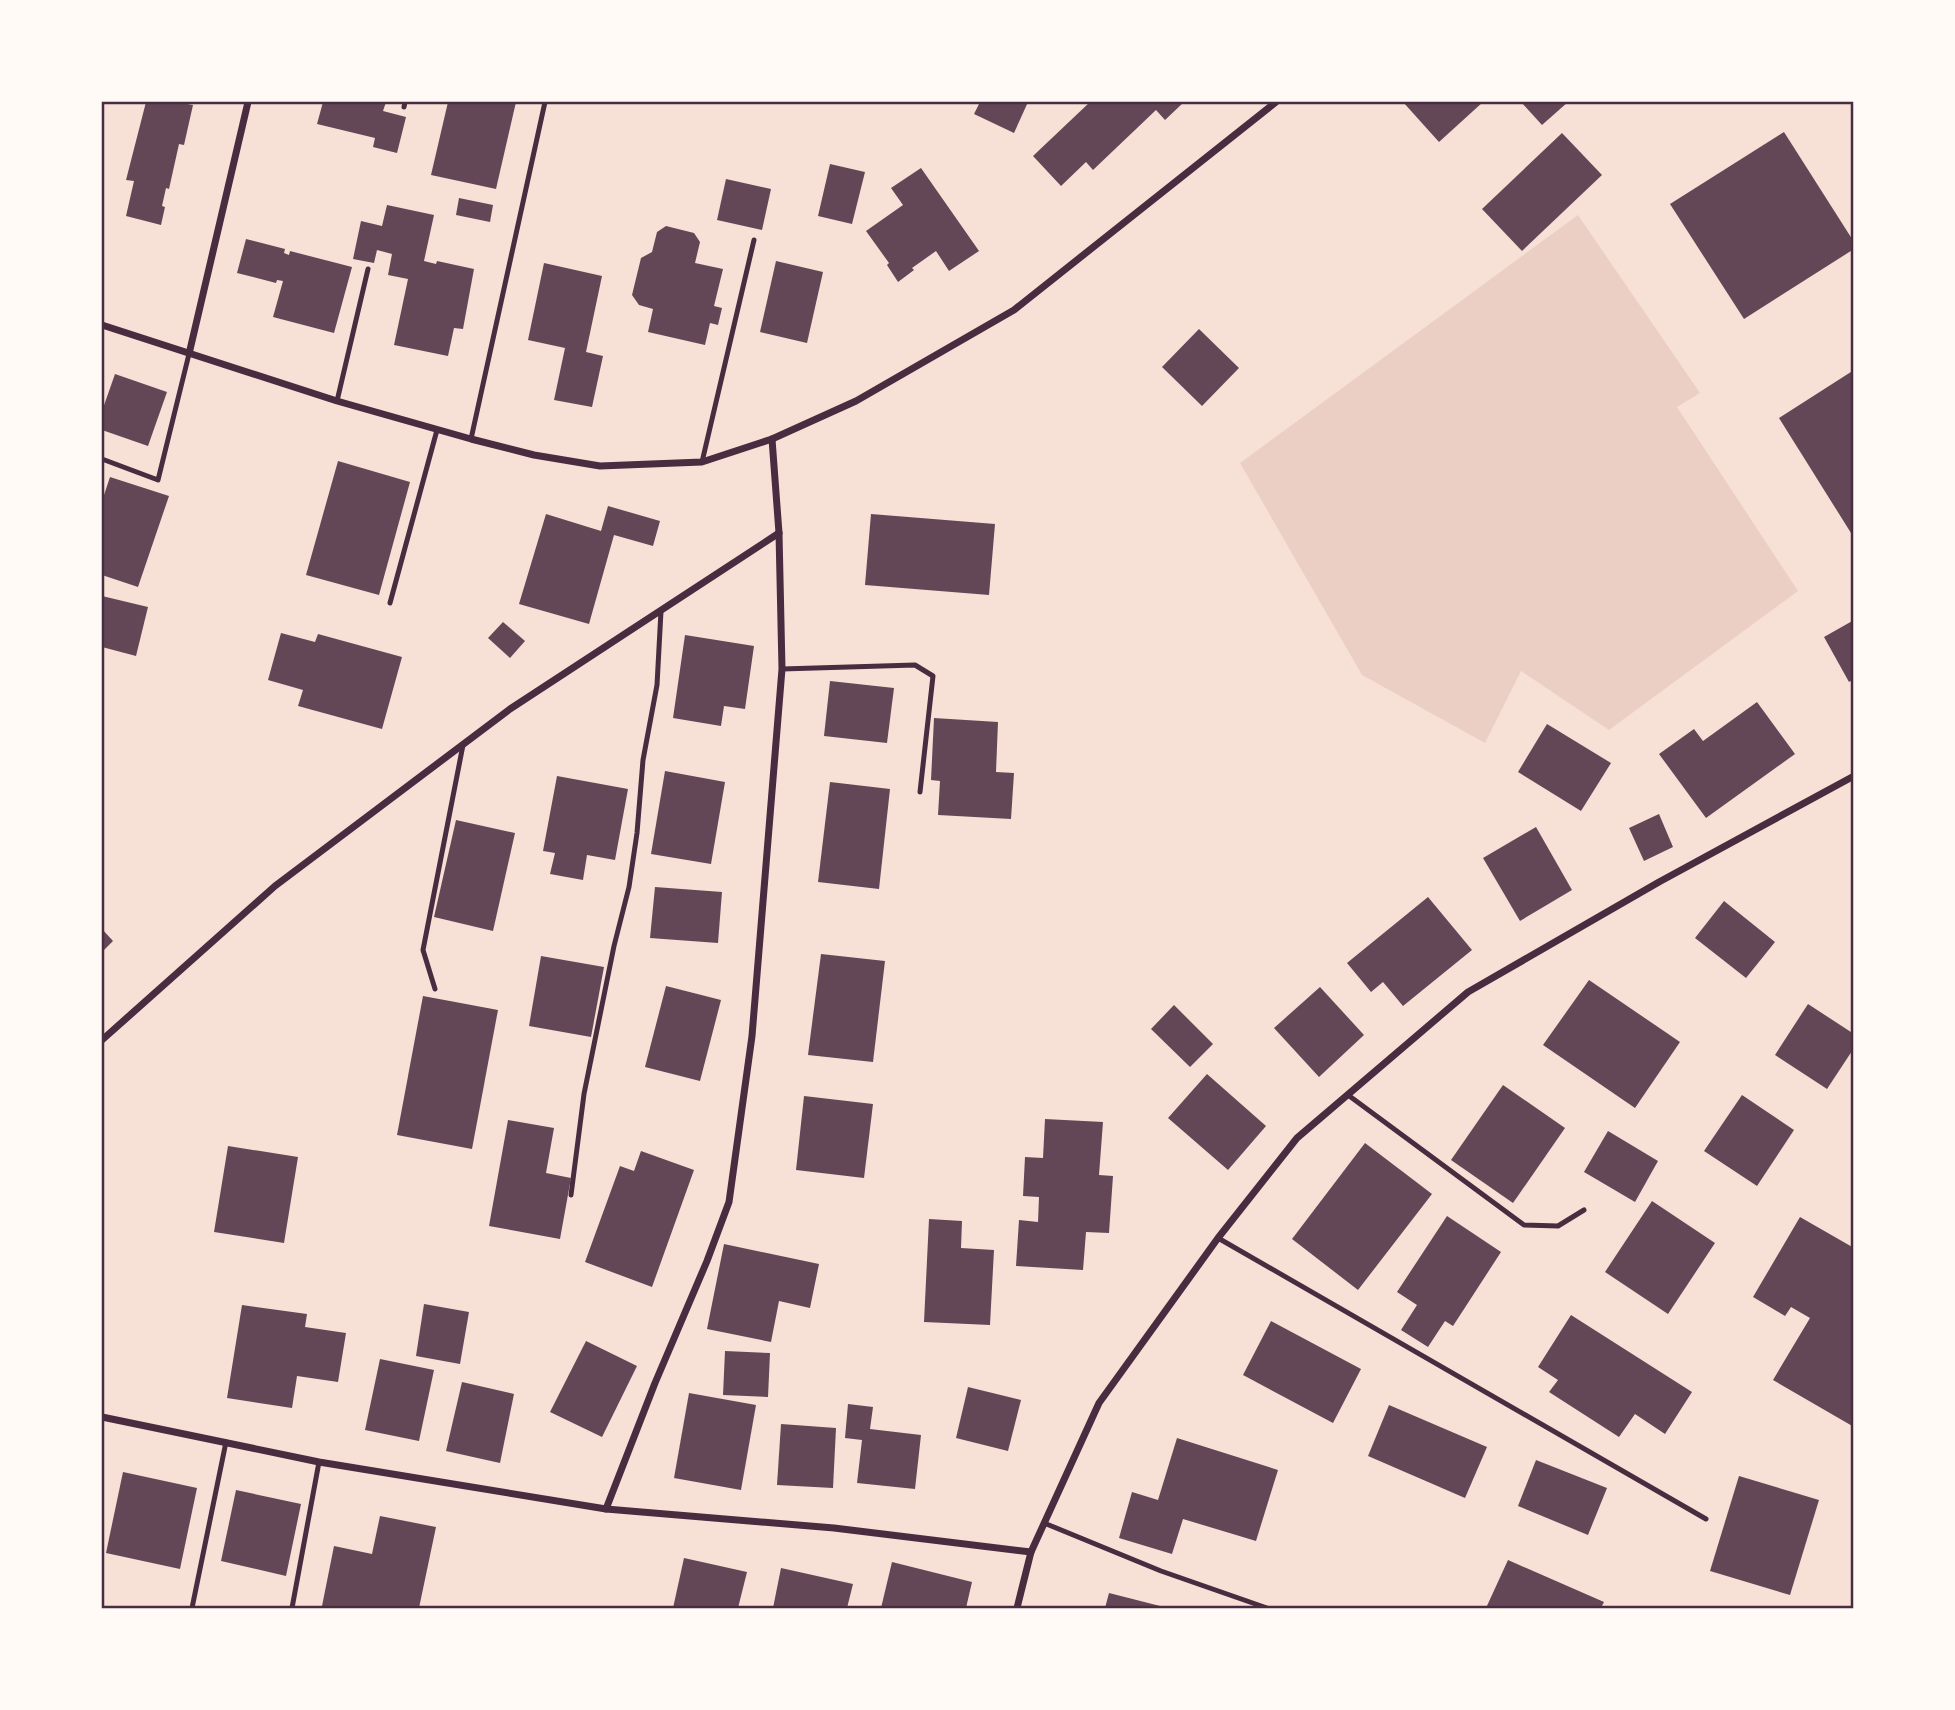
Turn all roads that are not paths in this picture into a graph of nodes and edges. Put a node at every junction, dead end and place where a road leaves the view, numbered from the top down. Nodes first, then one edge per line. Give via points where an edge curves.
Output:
1 (248, 102) edge
2 (545, 102) edge
3 (1276, 102) edge
4 (754, 240) dead end
5 (369, 269) dead end
6 (102, 325) edge
7 (189, 354) junction
8 (337, 401) junction
9 (437, 430) junction
10 (471, 439) junction
11 (772, 439) junction
12 (102, 459) edge
13 (702, 462) junction
14 (779, 533) junction
15 (390, 603) dead end
16 (661, 611) junction
17 (782, 668) junction
18 (463, 745) junction
19 (1853, 776) edge
20 (920, 792) dead end
21 (435, 989) dead end
22 (102, 1040) edge
23 (1348, 1095) junction
24 (571, 1195) dead end
25 (1584, 1210) dead end
26 (1218, 1238) junction
27 (102, 1417) edge
28 (226, 1442) junction
29 (319, 1462) junction
30 (606, 1509) junction
31 (1706, 1519) dead end
32 (1044, 1523) junction
33 (1031, 1552) junction
34 (192, 1608) edge
35 (292, 1608) edge
36 (1017, 1608) edge
37 (1267, 1608) edge

1 - 7 street
2 - 10 lane
3 - 11 street via 1014,310 856,401
4 - 13 lane
5 - 8 lane
6 - 7 street
7 - 8 street
7 - 12 lane via 158,480
8 - 9 street
9 - 10 street
9 - 15 lane
10 - 13 street via 600,466
11 - 13 street
11 - 14 street
14 - 16 street
14 - 17 street
16 - 18 street
16 - 24 lane via 657,685 643,760 629,887 584,1094
17 - 20 lane via 915,665 933,676
17 - 30 street via 752,1036 729,1202
18 - 21 lane via 423,950
18 - 22 street via 275,886
19 - 23 street via 1468,992
23 - 25 lane via 1524,1225 1558,1226
23 - 26 street via 1297,1138
26 - 31 lane
26 - 32 street via 1099,1403
27 - 28 street
28 - 29 street
28 - 34 lane
29 - 30 street
29 - 35 lane
30 - 33 street via 834,1528
32 - 33 street
32 - 37 lane
33 - 36 street

